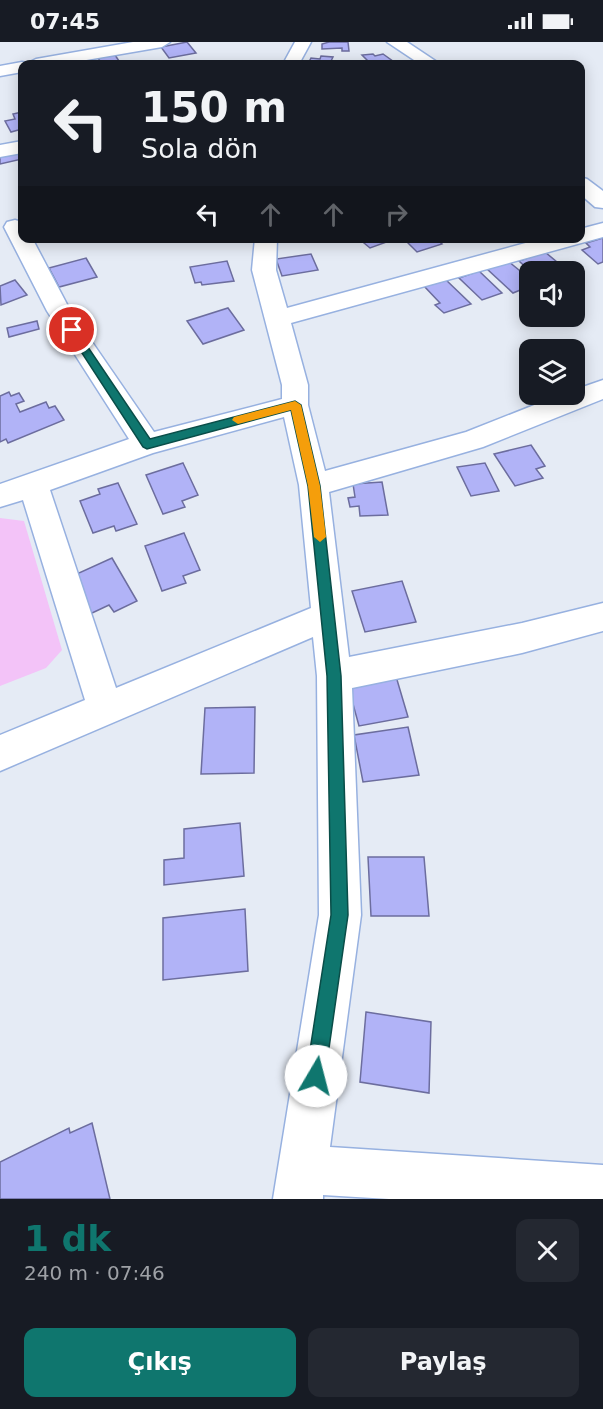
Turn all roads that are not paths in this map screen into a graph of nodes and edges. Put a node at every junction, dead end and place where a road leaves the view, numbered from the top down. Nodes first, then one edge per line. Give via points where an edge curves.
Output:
1 (162, 42) edge
2 (303, 42) edge
3 (395, 42) edge
4 (59, 60) edge
5 (293, 60) edge
6 (424, 60) edge
7 (18, 68) edge
8 (0, 71) edge
9 (18, 148) edge
10 (0, 151) edge
11 (585, 177) edge
12 (603, 202) edge
13 (603, 230) edge
14 (585, 235) edge
15 (21, 243) edge
16 (266, 243) edge
17 (553, 243) edge
18 (277, 319) junction
19 (603, 389) edge
20 (295, 405) junction
21 (147, 444) junction
22 (33, 484) junction
23 (314, 486) junction
24 (0, 496) edge
25 (329, 615) junction
26 (603, 617) edge
27 (334, 676) junction
28 (105, 709) junction
29 (0, 753) edge
30 (300, 1184) edge
31 (603, 1189) edge

1 - 4 street
2 - 5 street
3 - 6 street
7 - 8 street
9 - 10 street
11 - 12 street
13 - 14 street
15 - 21 street via 59,311
16 - 18 street via 264,270
17 - 18 street
18 - 20 street via 295,385
19 - 23 street via 473,440
20 - 21 street
20 - 23 street
21 - 22 street
22 - 24 street
22 - 28 street
23 - 25 street
25 - 27 street
25 - 28 street
26 - 27 street via 522,638
27 - 30 street via 340,915
28 - 29 street
30 - 31 street

